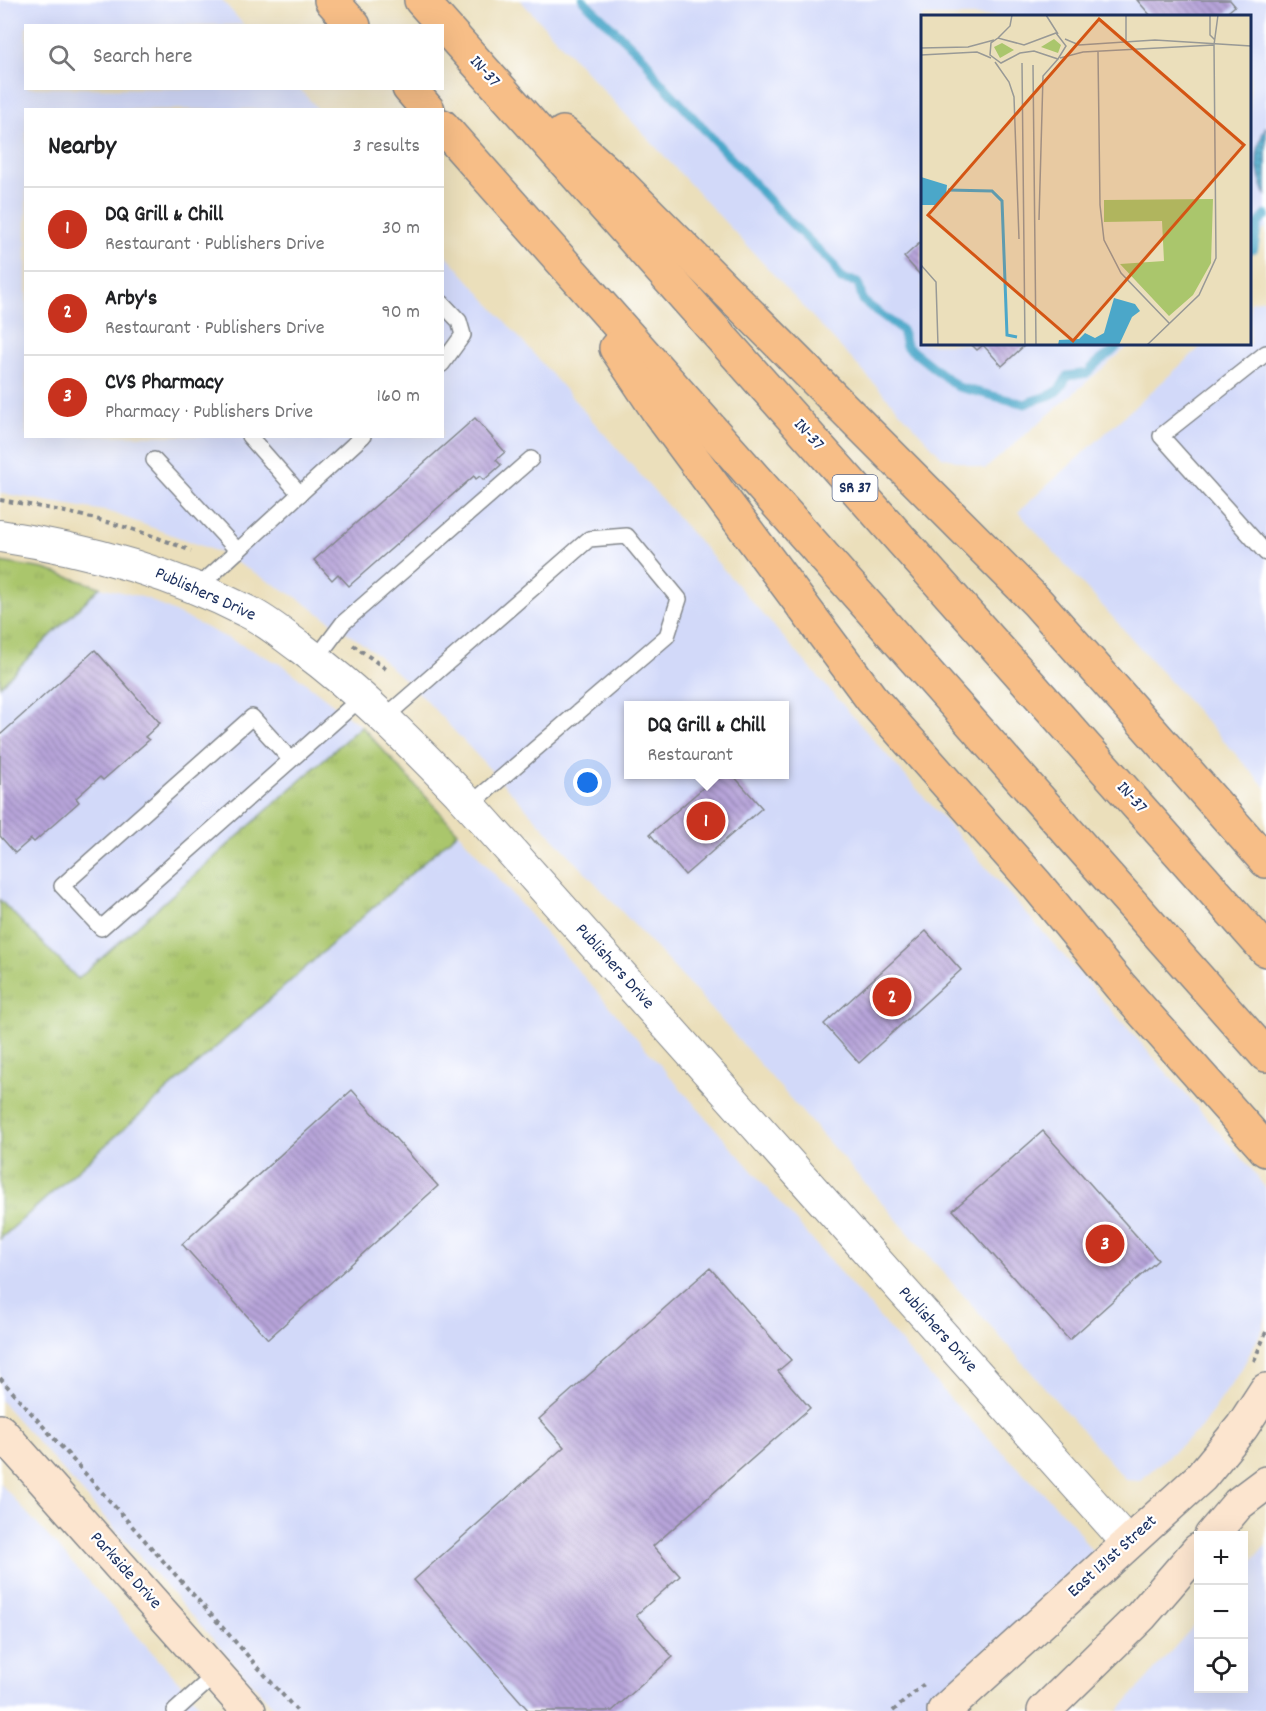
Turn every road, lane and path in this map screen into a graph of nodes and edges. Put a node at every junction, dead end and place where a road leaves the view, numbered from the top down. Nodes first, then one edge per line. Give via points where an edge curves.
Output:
1 (331, 0) edge
2 (421, 0) edge
3 (352, 24) edge
4 (442, 24) edge
5 (444, 26) joint
6 (411, 90) edge
7 (426, 108) edge
8 (444, 128) edge
9 (544, 242) junction
10 (444, 305) edge
11 (1266, 353) edge
12 (444, 360) edge
13 (251, 438) edge
14 (361, 438) edge
15 (531, 459) dead end
16 (154, 460) dead end
17 (300, 494) junction
18 (0, 536) edge
19 (238, 551) junction
20 (1266, 553) edge
21 (195, 590) junction
22 (316, 659) junction
23 (373, 707) junction
24 (290, 759) junction
25 (470, 806) junction
26 (1266, 861) edge
27 (1266, 950) edge
28 (1266, 1055) edge
29 (1266, 1149) edge
30 (0, 1378) edge
31 (1266, 1390) edge
32 (0, 1431) edge
33 (1266, 1483) edge
34 (1215, 1531) edge
35 (1128, 1543) junction
36 (1194, 1555) edge
37 (216, 1674) junction
38 (175, 1711) edge
39 (249, 1711) edge
40 (297, 1711) edge
41 (944, 1711) edge
42 (1044, 1711) edge

1 - 3 highway
2 - 4 highway, IN-37 / SR 37
5 - 26 highway via 620,184 1037,602
5 - 27 highway, IN-37 / SR 37
6 - 7 highway
8 - 9 highway
9 - 28 highway
9 - 29 highway via 660,414 871,698
10 - 12 lane via 459,321 463,335
11 - 20 lane via 1161,436
13 - 17 lane
14 - 17 lane
15 - 22 lane via 343,622
16 - 19 lane
17 - 19 lane
18 - 21 street, Publishers Drive via 120,560
19 - 21 lane
21 - 22 street, Publishers Drive via 249,612
22 - 23 street, Publishers Drive
23 - 24 lane
23 - 25 street, Publishers Drive
23 - 25 lane via 589,539 627,536 679,599 667,636
24 - 24 lane via 101,928 62,886 252,717
25 - 35 street, Publishers Drive
30 - 40 path
31 - 35 street, East 131st Street via 1201,1477
32 - 37 street, Parkside Drive
33 - 34 street via 1238,1504
35 - 41 street, East 131st Street
36 - 42 street via 1140,1616
37 - 38 lane
37 - 39 street, Parkside Drive

